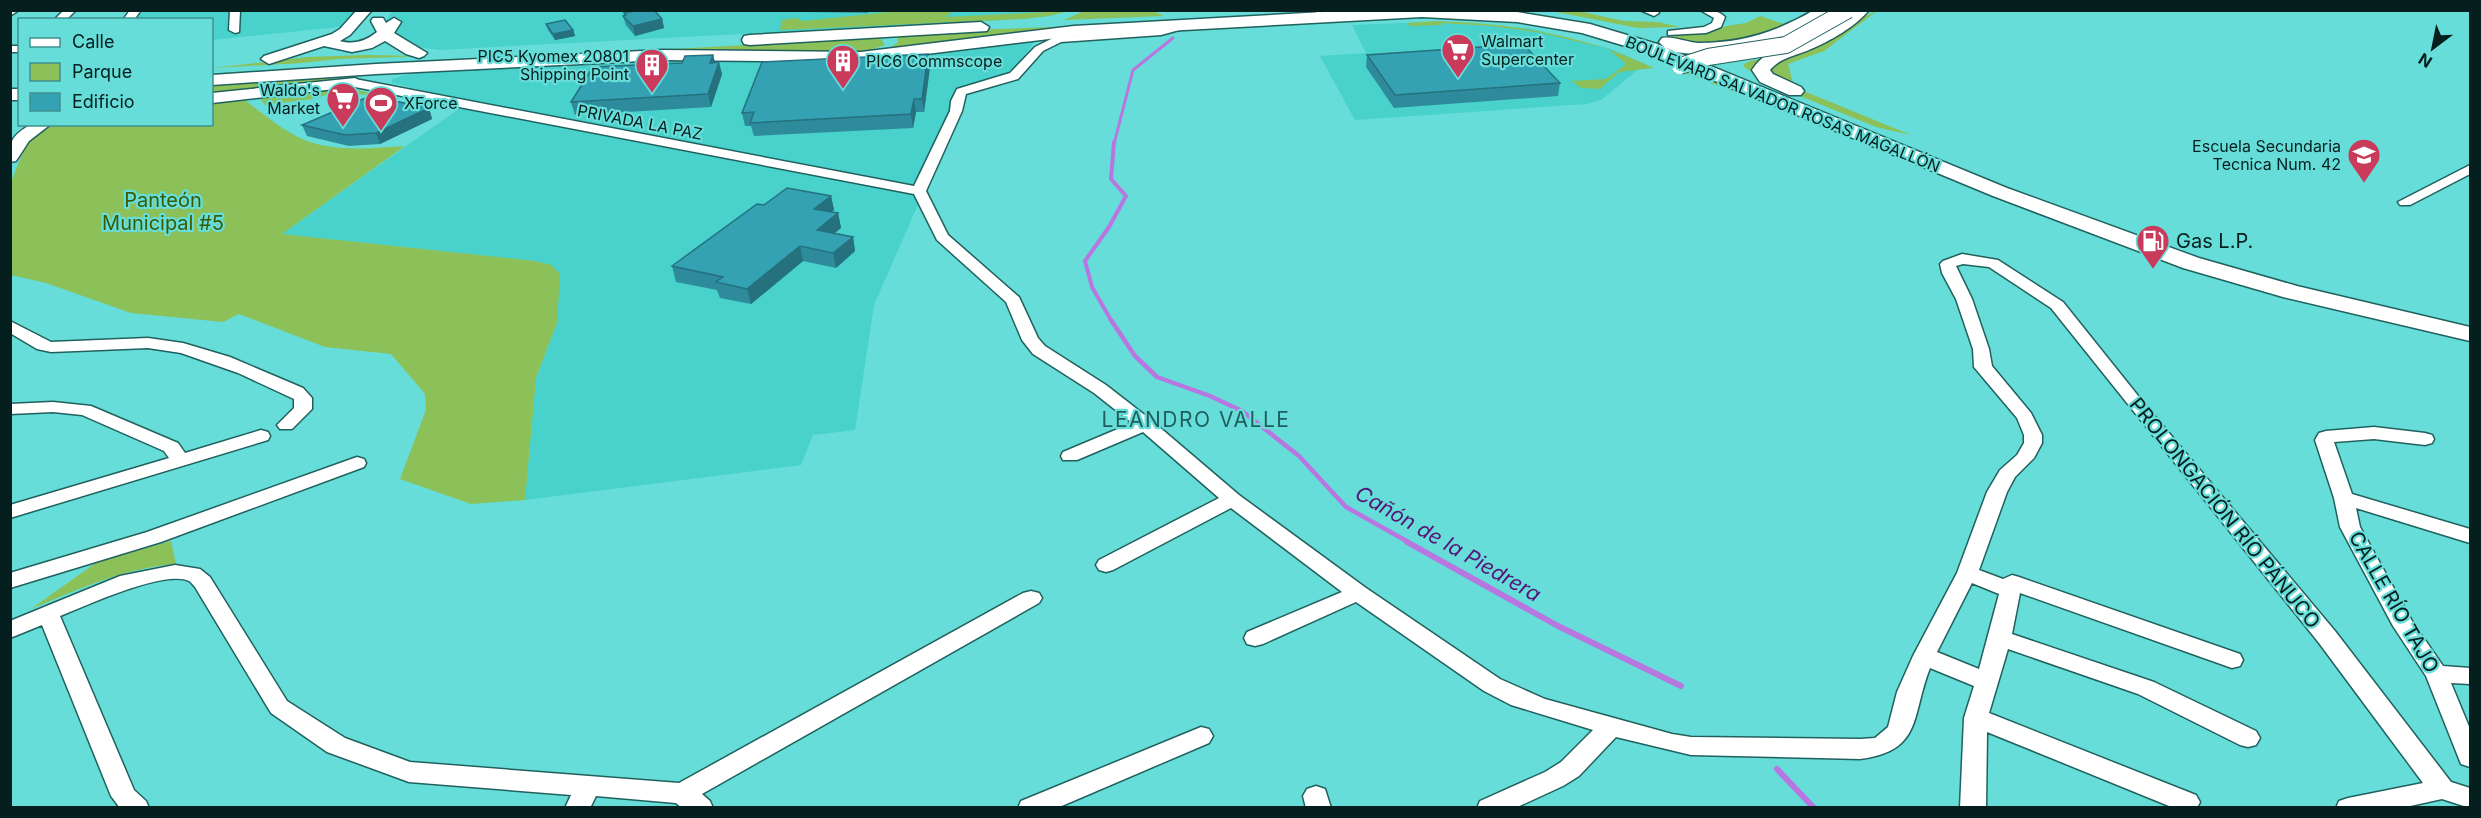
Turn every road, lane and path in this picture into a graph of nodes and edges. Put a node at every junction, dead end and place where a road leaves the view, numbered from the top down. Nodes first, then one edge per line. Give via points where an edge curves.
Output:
1 (235, 10) edge
2 (1161, 10) edge
3 (1339, 10) edge
4 (1508, 10) edge
5 (1705, 10) edge
6 (1826, 10) edge
7 (1838, 10) edge
8 (1848, 10) edge
9 (1861, 10) edge
10 (1319, 11) edge
11 (365, 12) edge
12 (1422, 12) junction
13 (1065, 15) dead end
14 (1190, 21) junction
15 (1026, 26) junction
16 (235, 30) dead end
17 (383, 32) junction
18 (862, 33) junction
19 (1632, 35) junction
20 (1669, 37) junction
21 (326, 42) junction
22 (419, 53) junction
23 (465, 56) junction
24 (828, 58) junction
25 (269, 59) junction
26 (434, 66) junction
27 (1674, 67) junction
28 (213, 69) edge
29 (213, 69) edge
30 (334, 71) junction
31 (213, 80) edge
32 (355, 83) junction
33 (213, 98) edge
34 (40, 126) edge
35 (1906, 150) junction
36 (10, 157) edge
37 (2470, 169) edge
38 (919, 191) junction
39 (2405, 202) dead end
40 (10, 326) edge
41 (2470, 326) edge
42 (2470, 334) edge
43 (12, 410) edge
44 (1145, 424) junction
45 (286, 425) dead end
46 (261, 436) dead end
47 (2425, 439) dead end
48 (1070, 456) dead end
49 (182, 460) junction
50 (357, 464) dead end
51 (2344, 498) junction
52 (1232, 499) junction
53 (10, 512) edge
54 (2470, 536) edge
55 (1106, 566) dead end
56 (1967, 573) junction
57 (10, 581) edge
58 (2010, 590) junction
59 (1358, 593) junction
60 (1031, 598) dead end
61 (48, 613) junction
62 (10, 630) edge
63 (1255, 638) dead end
64 (2000, 638) junction
65 (1924, 656) junction
66 (2232, 660) dead end
67 (2436, 675) junction
68 (2470, 676) edge
69 (1985, 681) junction
70 (1976, 718) junction
71 (1612, 726) junction
72 (1201, 736) dead end
73 (2248, 738) dead end
74 (2470, 756) edge
75 (2440, 786) junction
76 (583, 797) edge
77 (2470, 798) edge
78 (692, 800) edge
79 (1072, 800) edge
80 (2187, 802) dead end
81 (2359, 806) edge
82 (137, 807) edge
83 (1030, 807) edge
84 (1489, 807) edge
85 (1973, 807) edge

1 - 16 street
2 - 14 highway
3 - 10 highway, BOULEVARD SALVADOR ROSAS MAGALLÓN
4 - 19 highway, BOULEVARD SALVADOR ROSAS MAGALLÓN via 1575,20
5 - 20 street via 1720,17 1717,25
6 - 20 highway via 1758,43 1691,48
7 - 27 main road, bridge via 1783,42 1708,54
8 - 27 main road, bridge via 1786,45 1708,57
9 - 35 highway via 1829,33 1771,58 1761,70 1766,78 1889,134
10 - 14 highway, BOULEVARD SALVADOR ROSAS MAGALLÓN
11 - 17 main road via 374,16
11 - 21 main road via 345,32
12 - 14 highway, BOULEVARD SALVADOR ROSAS MAGALLÓN
12 - 27 highway via 1563,33
12 - 35 highway, BOULEVARD SALVADOR ROSAS MAGALLÓN via 1535,19 1625,39
13 - 15 highway
14 - 15 highway, BOULEVARD SALVADOR ROSAS MAGALLÓN
14 - 24 highway, BOULEVARD SALVADOR ROSAS MAGALLÓN via 1065,32 896,55
14 - 38 street via 1161,32 1059,39 1039,50 1014,76 961,92
15 - 18 highway, BOULEVARD SALVADOR ROSAS MAGALLÓN
17 - 21 main road via 370,43 353,47
17 - 22 main road via 393,42
18 - 23 highway, BOULEVARD SALVADOR ROSAS MAGALLÓN
18 - 24 highway via 884,36 892,44 882,50
19 - 20 highway
19 - 35 highway, BOULEVARD SALVADOR ROSAS MAGALLÓN via 1710,63
21 - 25 main road
22 - 23 highway
22 - 25 highway
23 - 28 highway, BOULEVARD SALVADOR ROSAS MAGALLÓN
24 - 26 highway, BOULEVARD SALVADOR ROSAS MAGALLÓN via 663,55
25 - 29 highway
26 - 30 highway, BOULEVARD SALVADOR ROSAS MAGALLÓN
26 - 32 highway
27 - 35 highway via 1790,115
30 - 31 highway, BOULEVARD SALVADOR ROSAS MAGALLÓN
30 - 32 highway
32 - 33 main road
32 - 38 street, PRIVADA LA PAZ
34 - 36 main road via 22,138
35 - 41 highway, BOULEVARD SALVADOR ROSAS MAGALLÓN via 2186,252 2288,283
35 - 42 highway, BOULEVARD SALVADOR ROSAS MAGALLÓN via 2093,228 2191,262 2291,292
37 - 39 street
38 - 44 street via 942,237 1013,300 1030,340 1039,350
40 - 45 street via 51,347 150,343 176,346 249,372 303,398 303,410
43 - 49 street via 85,410 171,447
44 - 48 street
44 - 52 street
46 - 49 street
47 - 51 street, CALLE RÍO TAJO via 2374,434 2326,437 2324,442
49 - 53 street
50 - 57 street via 154,537
51 - 54 street
51 - 67 street, CALLE RÍO TAJO via 2350,527 2404,626
52 - 55 street
52 - 59 street
56 - 58 street
56 - 65 street
56 - 75 street, PROLONGACIÓN RÍO PÁNUCO via 1997,492 2007,474 2025,458 2033,435 2025,417 1983,367 1981,349 1948,264 1962,259 1993,263 2057,305 2327,637
58 - 64 street
58 - 66 street via 2012,582
59 - 63 street
59 - 71 street via 1492,685 1519,699
60 - 78 street
61 - 62 street
61 - 76 street via 134,578 173,572 194,574 203,582 279,707 336,746 409,772
61 - 82 street via 124,796
64 - 69 street
64 - 73 street via 2146,688
65 - 69 street
65 - 71 street via 1899,731 1890,742 1878,747 1691,746
67 - 68 street
67 - 74 street, CALLE RÍO TAJO
69 - 70 street
70 - 80 street
70 - 85 street
71 - 84 street via 1570,769
72 - 79 street
75 - 77 street
75 - 81 street
76 - 78 street
79 - 83 street

